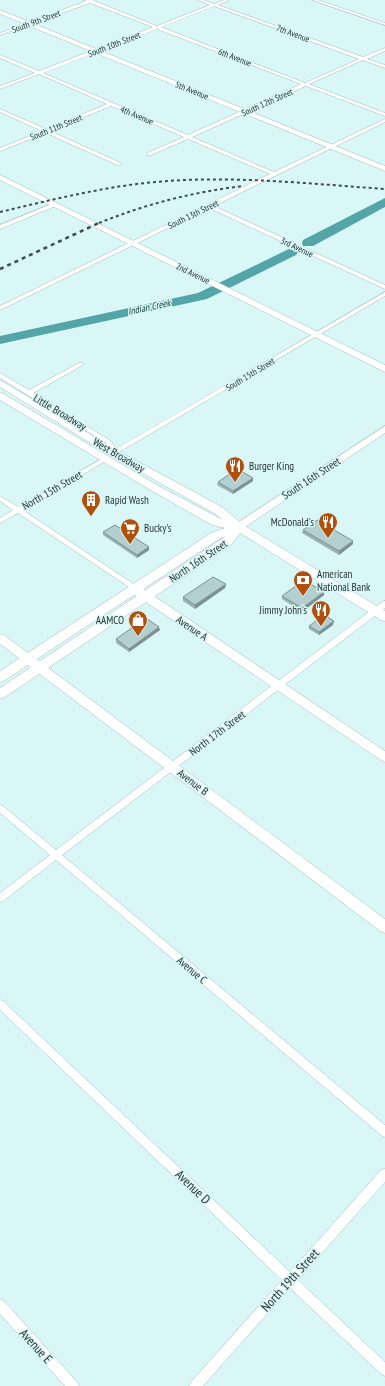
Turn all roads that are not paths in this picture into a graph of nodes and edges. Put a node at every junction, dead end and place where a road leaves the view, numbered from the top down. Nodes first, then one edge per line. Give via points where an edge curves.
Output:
1 (90, 0) edge
2 (200, 0) edge
3 (228, 0) edge
4 (314, 0) edge
5 (214, 5) junction
6 (0, 12) edge
7 (29, 24) junction
8 (385, 24) edge
9 (157, 27) junction
10 (0, 34) edge
11 (385, 49) edge
12 (96, 51) junction
13 (385, 53) edge
14 (0, 56) edge
15 (362, 59) junction
16 (368, 61) junction
17 (385, 67) edge
18 (39, 73) junction
19 (305, 84) junction
20 (311, 86) junction
21 (0, 88) edge
22 (111, 104) junction
23 (0, 110) edge
24 (247, 113) junction
25 (385, 115) edge
26 (385, 120) edge
27 (46, 131) junction
28 (188, 137) junction
29 (193, 139) junction
30 (330, 146) junction
31 (0, 150) edge
32 (149, 154) dead end
33 (119, 164) dead end
34 (385, 169) edge
35 (274, 174) junction
36 (0, 177) edge
37 (54, 205) junction
38 (208, 206) junction
39 (0, 227) edge
40 (133, 244) junction
41 (385, 287) edge
42 (385, 294) edge
43 (0, 308) edge
44 (316, 335) junction
45 (81, 364) dead end
46 (385, 369) edge
47 (0, 375) edge
48 (0, 383) edge
49 (28, 393) junction
50 (0, 396) edge
51 (385, 429) edge
52 (114, 453) junction
53 (105, 459) junction
54 (0, 498) edge
55 (18, 510) junction
56 (0, 521) edge
57 (238, 527) junction
58 (140, 592) junction
59 (382, 611) edge
60 (0, 638) edge
61 (28, 659) junction
62 (40, 668) junction
63 (0, 677) edge
64 (279, 686) junction
65 (0, 694) edge
66 (385, 757) edge
67 (172, 766) junction
68 (0, 808) edge
69 (56, 855) junction
70 (0, 898) edge
71 (385, 926) edge
72 (0, 1004) edge
73 (385, 1132) edge
74 (385, 1174) edge
75 (290, 1280) junction
76 (0, 1305) edge
77 (385, 1370) edge
78 (73, 1386) edge
79 (195, 1386) edge

1 - 7 street, South 9th Street
1 - 9 street, 6th Avenue
2 - 5 street, 7th Avenue
3 - 5 street, South 10th Street
4 - 8 street
5 - 9 street, South 10th Street
5 - 15 street, 7th Avenue
6 - 7 street, 5th Avenue
7 - 10 street, South 9th Street
7 - 12 street, 5th Avenue
9 - 12 street, South 10th Street
9 - 19 street, 6th Avenue
11 - 15 street, South 12th Street
12 - 18 street, South 10th Street
12 - 24 street, 5th Avenue
13 - 16 street, South 12th Street
14 - 18 street, 4th Avenue
15 - 16 street, 7th Avenue
15 - 19 street, South 12th Street
16 - 17 street, 7th Avenue
16 - 20 street, South 12th Street
18 - 21 street, South 10th Street
18 - 22 street, 4th Avenue
19 - 20 street, 6th Avenue
19 - 24 street, South 12th Street
20 - 24 street, South 12th Street
20 - 25 street, 6th Avenue
22 - 27 street, South 11th Street
22 - 28 street, 4th Avenue
23 - 27 street
24 - 28 street, South 12th Street
24 - 29 street, South 12th Street
24 - 30 street, 5th Avenue
26 - 30 street, South 13th Street
27 - 31 street, South 11th Street
27 - 33 street
28 - 29 street, 4th Avenue
28 - 32 street, South 12th Street
29 - 35 street, 4th Avenue
30 - 34 street, 5th Avenue
30 - 35 street, South 13th Street
35 - 38 street, South 13th Street
36 - 37 street, 2nd Avenue
37 - 39 street
37 - 40 street, 2nd Avenue
38 - 40 street, South 13th Street
38 - 41 street, 3rd Avenue
40 - 43 street, South 13th Street
40 - 44 street, 2nd Avenue
42 - 44 street, South 15th Street
44 - 46 street, 2nd Avenue
44 - 52 street, South 15th Street
45 - 49 street
47 - 49 street, Little Broadway
48 - 52 main road, West Broadway
49 - 52 street, Little Broadway via 109,442
50 - 53 main road, West Broadway
51 - 57 street, South 16th Street
52 - 57 main road, West Broadway via 218,510
53 - 55 street, North 15th Street
53 - 57 main road, West Broadway via 216,522
54 - 55 street, Avenue A
55 - 56 street, North 15th Street
55 - 58 street, Avenue A
57 - 58 main road, North 16th Street via 215,536
57 - 59 main road, West Broadway
58 - 61 main road, North 16th Street
58 - 62 main road, North 16th Street
58 - 64 street, Avenue A
59 - 64 street, North 17th Street
60 - 61 street, Avenue B
61 - 62 street, Avenue B
61 - 63 main road, North 16th Street
62 - 65 main road, North 16th Street
62 - 67 street, Avenue B
64 - 66 street, Avenue A
64 - 67 street, North 17th Street
67 - 69 street, North 17th Street
67 - 71 street, Avenue B
68 - 69 street, Avenue C
69 - 70 street, North 17th Street
69 - 73 street, Avenue C
72 - 75 street, Avenue D
74 - 75 street, North 19th Street
75 - 77 street, Avenue D
75 - 79 street, North 19th Street
76 - 78 street, Avenue E

